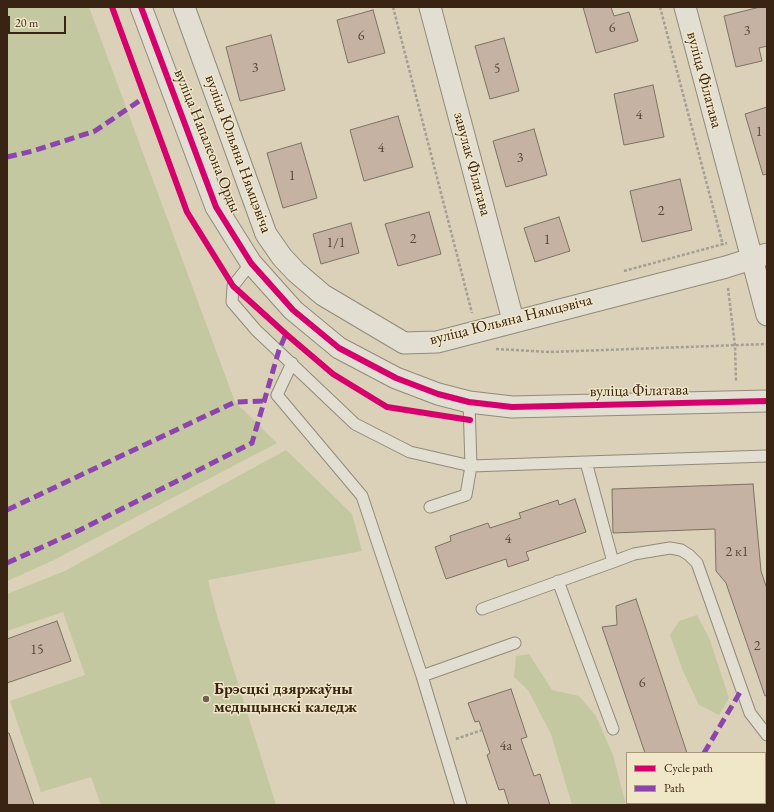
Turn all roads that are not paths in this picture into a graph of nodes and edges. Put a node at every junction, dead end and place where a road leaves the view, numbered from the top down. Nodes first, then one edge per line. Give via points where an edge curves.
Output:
1 (141, 7) edge
2 (184, 7) edge
3 (430, 7) edge
4 (685, 7) edge
5 (760, 256) edge
6 (251, 263) junction
7 (767, 315) edge
8 (513, 320) junction
9 (292, 363) junction
10 (767, 401) edge
11 (470, 402) junction
12 (512, 407) joint
13 (767, 456) edge
14 (586, 462) junction
15 (471, 466) junction
16 (430, 507) dead end
17 (613, 562) junction
18 (558, 582) junction
19 (482, 609) dead end
20 (515, 642) dead end
21 (422, 676) junction
22 (613, 729) dead end
23 (767, 735) edge
24 (461, 805) edge

1 - 6 street, вуліца Напалеона Орды via 216,207
2 - 8 street, вуліца Юльяна Нямцэвіча via 266,234 287,262 323,295 404,343 437,342 475,321
3 - 8 street, завулак Філатава
4 - 5 street, вуліца Філатава via 747,238
5 - 7 street, вуліца Філатава
5 - 8 street, вуліца Юльяна Нямцэвіча via 726,267
6 - 9 lane via 234,286 232,302 256,330
6 - 11 street, вуліца Напалеона Орды via 293,310 339,348 396,378 438,394
9 - 15 lane via 355,424 410,452
9 - 21 lane via 277,395 362,496
10 - 12 street, вуліца Філатава
11 - 12 street, вуліца Напалеона Орды
11 - 15 lane
13 - 14 lane
14 - 15 lane
14 - 17 lane
15 - 16 lane via 466,495
17 - 18 lane
17 - 23 lane via 634,554 670,548 681,550 697,563 750,713
18 - 19 lane
18 - 22 lane
20 - 21 lane
21 - 24 lane

